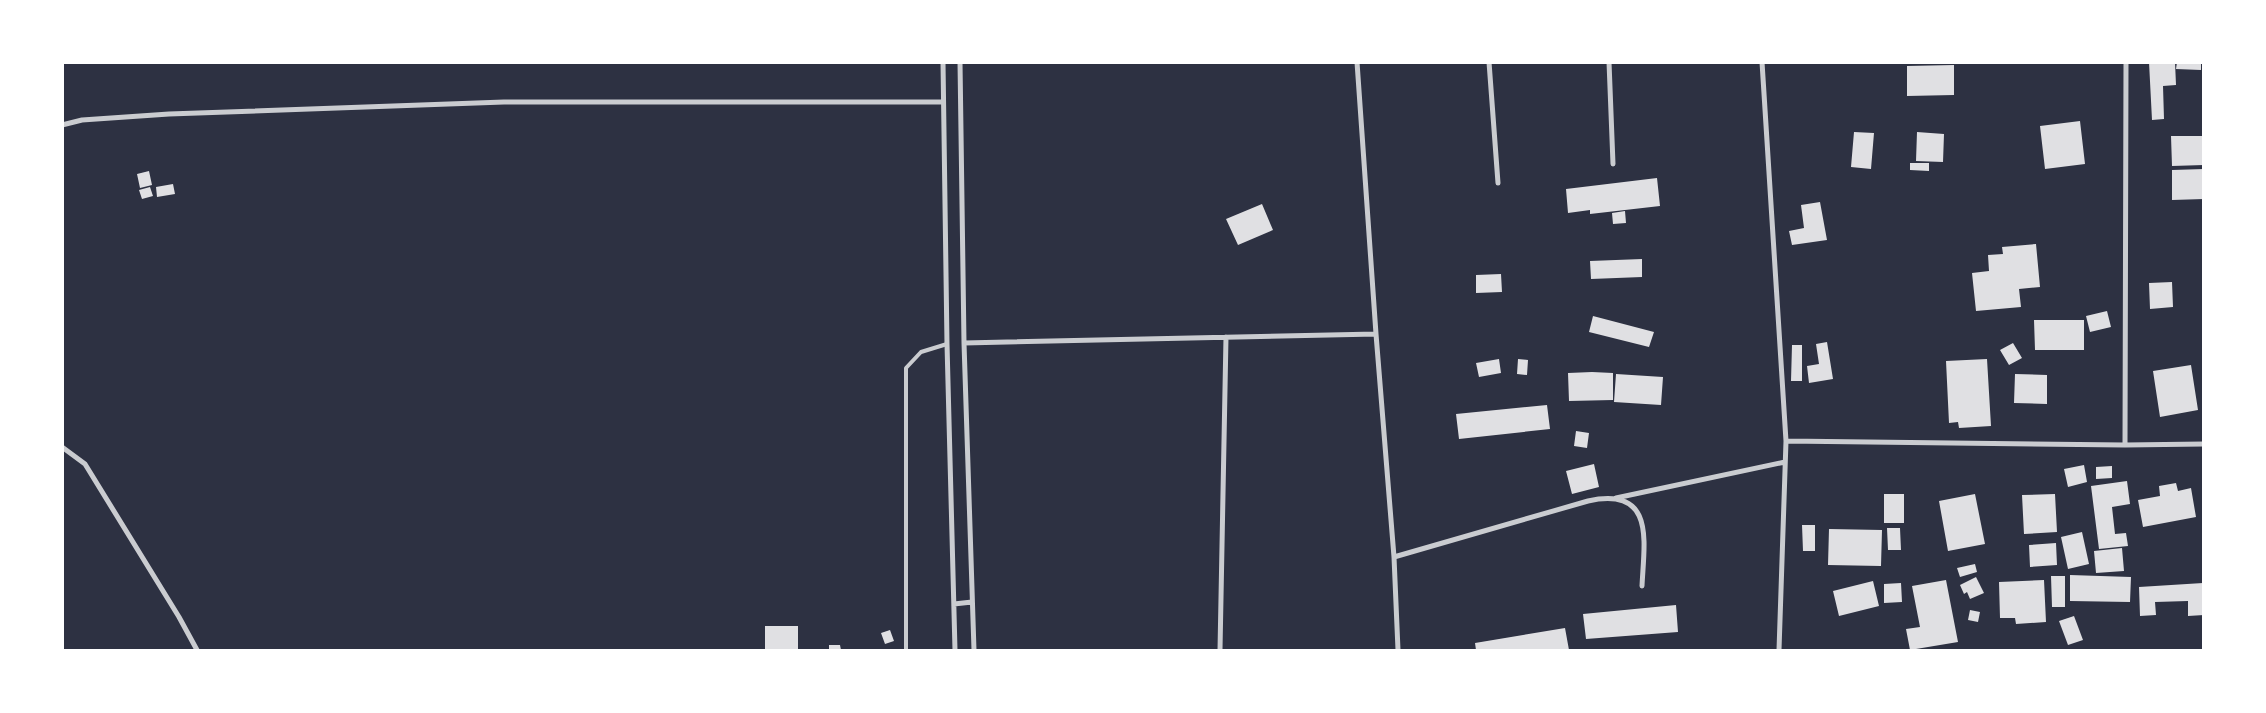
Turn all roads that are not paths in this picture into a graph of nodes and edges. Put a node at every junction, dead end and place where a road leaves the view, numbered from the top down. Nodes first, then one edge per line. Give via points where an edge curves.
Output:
1 (943, 62) edge
2 (960, 62) edge
3 (1357, 62) edge
4 (1489, 62) edge
5 (1609, 62) edge
6 (1762, 62) edge
7 (2126, 62) edge
8 (942, 102) junction
9 (62, 125) edge
10 (1613, 164) dead end
11 (1498, 183) dead end
12 (1376, 334) junction
13 (1226, 338) junction
14 (964, 343) junction
15 (947, 344) junction
16 (1786, 441) junction
17 (2204, 444) edge
18 (2125, 445) junction
19 (62, 448) edge
20 (1785, 462) junction
21 (1615, 498) junction
22 (1394, 557) junction
23 (1642, 586) dead end
24 (972, 602) junction
25 (954, 604) junction
26 (197, 650) edge
27 (906, 650) edge
28 (956, 650) edge
29 (974, 650) edge
30 (1220, 650) edge
31 (1398, 650) edge
32 (1779, 650) edge

1 - 8 street
2 - 14 street
3 - 12 street
4 - 11 street
5 - 10 street
6 - 16 street
7 - 18 street
8 - 9 street via 504,102 169,114 82,120
8 - 15 street
12 - 13 street
12 - 22 street
13 - 14 street
13 - 30 street
14 - 24 street
15 - 25 street
15 - 27 lane via 920,352 906,368
16 - 18 street
16 - 20 street
17 - 18 street
19 - 26 street via 85,464
20 - 21 street
20 - 32 street
21 - 22 street via 1588,500
21 - 23 street via 1628,503 1644,526
22 - 31 street
24 - 25 street
24 - 29 street
25 - 28 street

